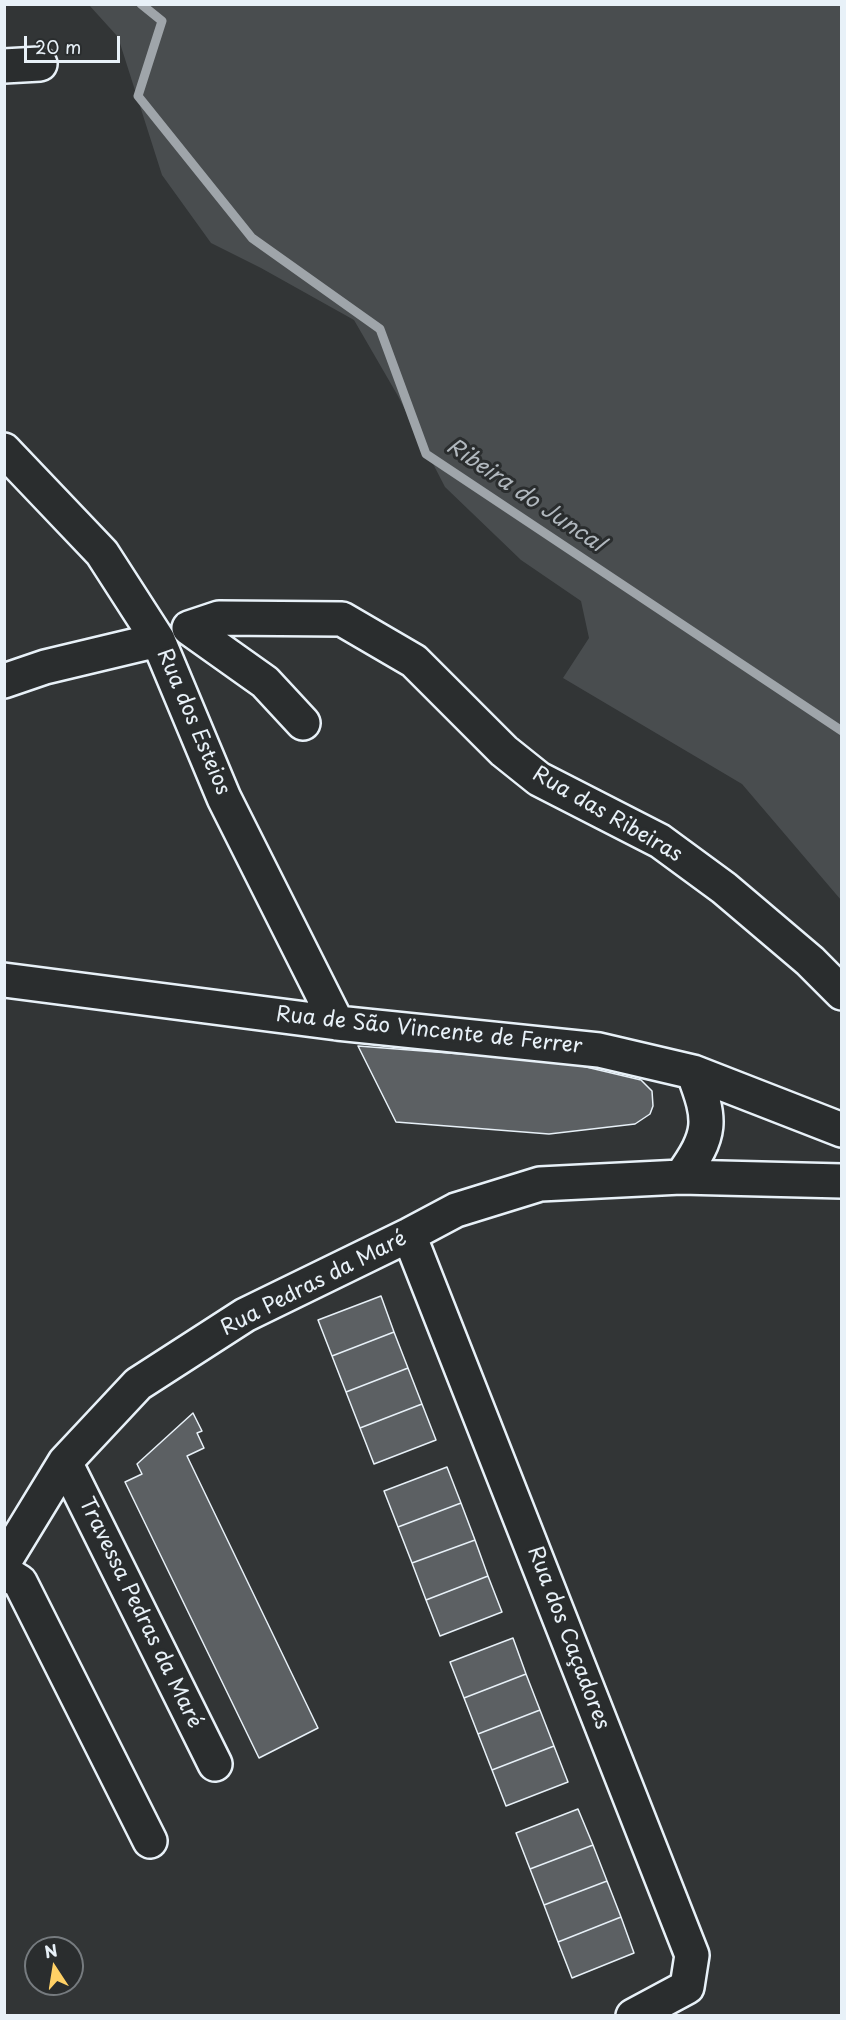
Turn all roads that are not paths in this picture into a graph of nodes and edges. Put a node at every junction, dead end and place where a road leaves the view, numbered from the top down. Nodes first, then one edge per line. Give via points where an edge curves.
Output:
1 (40, 64) dead end
2 (4, 66) edge
3 (4, 450) edge
4 (158, 640) junction
5 (4, 681) edge
6 (303, 723) dead end
7 (4, 980) edge
8 (842, 993) edge
9 (337, 1023) junction
10 (693, 1072) junction
11 (842, 1130) edge
12 (681, 1177) junction
13 (842, 1181) edge
14 (410, 1235) junction
15 (65, 1462) junction
16 (4, 1562) edge
17 (4, 1572) edge
18 (215, 1764) dead end
19 (150, 1842) dead end
20 (633, 2016) edge

1 - 2 street
3 - 4 street, Rua dos Esteios via 102,554
4 - 5 street
4 - 9 street, Rua dos Esteios via 224,798
6 - 8 street, Rua das Ribeiras via 265,682 189,627 219,618 342,619 414,661 504,751 539,778 660,842 715,882
7 - 9 street, Rua de São Vincente de Ferrer
9 - 10 street, Rua de São Vincente de Ferrer via 599,1050
10 - 11 street, Rua de São Vincente de Ferrer
10 - 12 street via 705,1104 706,1132
12 - 13 street, Rua Pedras da Maré
12 - 14 street, Rua Pedras da Maré via 540,1184 456,1210
14 - 15 street, Rua Pedras da Maré via 245,1315 138,1384
14 - 20 street, Rua dos Caçadores via 692,1955 687,1987
15 - 16 street, Rua Pedras da Maré
15 - 18 street, Travessa Pedras da Maré
17 - 19 street via 20,1582

